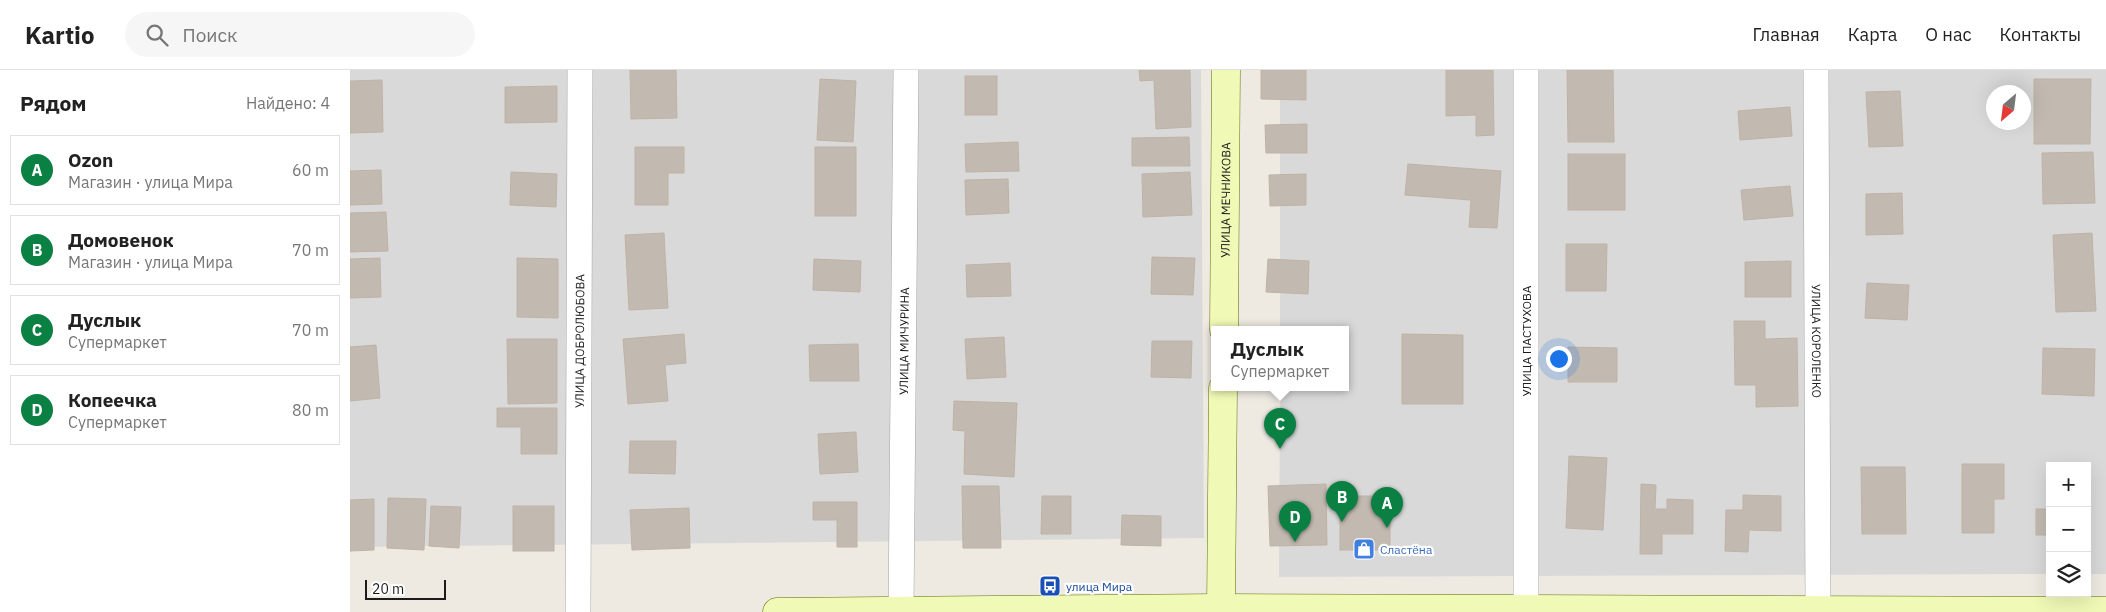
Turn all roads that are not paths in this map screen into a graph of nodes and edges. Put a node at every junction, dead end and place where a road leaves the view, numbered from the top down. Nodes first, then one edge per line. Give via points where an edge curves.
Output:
1 (580, 70) edge
2 (906, 70) edge
3 (1226, 70) edge
4 (1526, 70) edge
5 (1816, 70) edge
6 (1224, 326) edge
7 (1223, 391) edge
8 (1221, 610) edge
9 (1818, 610) edge
10 (901, 611) edge
11 (1526, 611) edge
12 (2106, 611) edge
13 (578, 612) edge
14 (777, 612) edge

1 - 13 street, УЛИЦА ДОБРОЛЮБОВА
2 - 10 street, УЛИЦА МИЧУРИНА
3 - 6 main road, УЛИЦА МЕЧНИКОВА
4 - 11 street, УЛИЦА ПАСТУХОВА
5 - 9 street, УЛИЦА КОРОЛЕНКО
7 - 8 main road
8 - 10 main road
8 - 11 main road
9 - 11 main road
9 - 12 main road
10 - 14 main road

